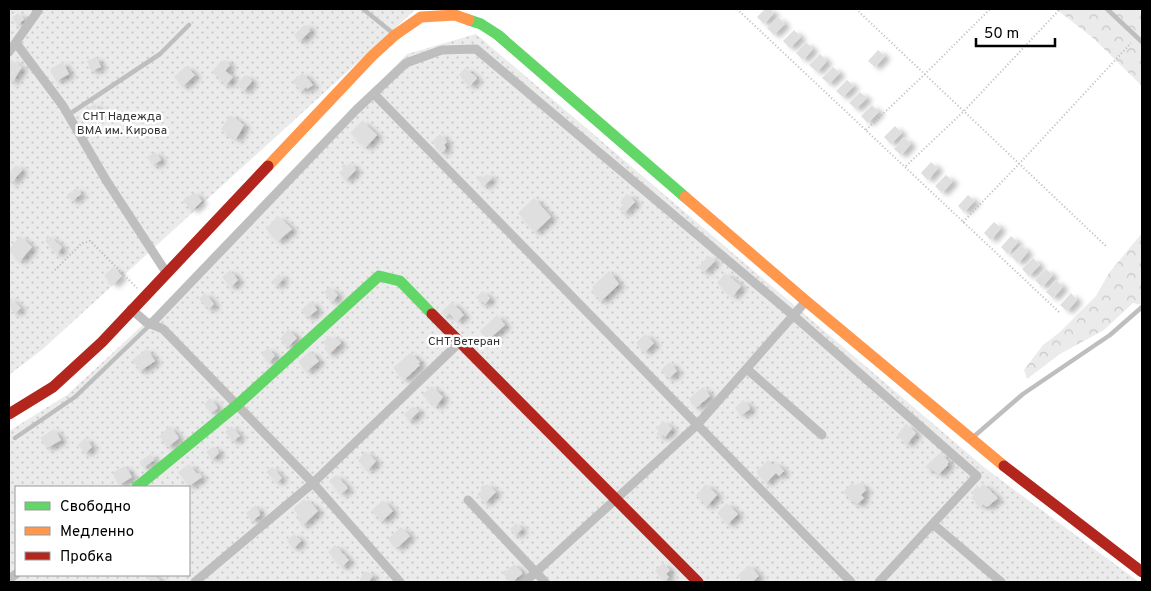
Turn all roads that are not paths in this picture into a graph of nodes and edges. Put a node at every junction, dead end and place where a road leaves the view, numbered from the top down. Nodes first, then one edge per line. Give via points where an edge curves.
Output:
1 (38, 9) edge
2 (363, 9) edge
3 (1107, 9) edge
4 (424, 13) edge
5 (189, 25) dead end
6 (395, 35) junction
7 (1142, 42) edge
8 (16, 43) junction
9 (9, 52) edge
10 (375, 94) junction
11 (68, 115) junction
12 (166, 272) junction
13 (806, 301) junction
14 (1142, 307) edge
15 (131, 309) junction
16 (794, 316) junction
17 (150, 324) junction
18 (460, 342) junction
19 (747, 369) junction
20 (237, 405) junction
21 (9, 414) edge
22 (697, 426) junction
23 (822, 435) dead end
24 (15, 438) dead end
25 (971, 439) junction
26 (313, 483) junction
27 (138, 486) edge
28 (468, 500) dead end
29 (616, 500) junction
30 (933, 524) junction
31 (1142, 572) edge
32 (536, 573) junction
33 (195, 582) edge
34 (400, 582) edge
35 (525, 582) edge
36 (545, 582) edge
37 (698, 582) edge
38 (851, 582) edge
39 (879, 582) edge
40 (1001, 582) edge

1 - 8 street
2 - 6 lane
3 - 7 lane
4 - 6 street
4 - 13 street via 455,15 481,24 498,35
5 - 11 lane via 160,54
6 - 12 street
8 - 9 street
8 - 11 street
10 - 16 street via 406,63 442,50 476,49
10 - 17 street
10 - 22 street
11 - 12 street
12 - 15 street
13 - 16 street
13 - 25 street
14 - 25 lane via 1110,335 1023,394
15 - 17 street
15 - 21 street via 102,342 53,387
16 - 19 street
16 - 30 street via 977,476
17 - 20 street via 163,329
17 - 24 lane via 75,397
18 - 20 street via 400,281 379,276
18 - 26 street
18 - 29 street
19 - 22 street
19 - 23 street
20 - 26 street
20 - 27 street
22 - 29 street
22 - 38 street
25 - 31 street
26 - 33 street
26 - 34 street
28 - 32 street
29 - 32 street
29 - 37 street
30 - 39 street
30 - 40 street
32 - 35 street
32 - 36 street

